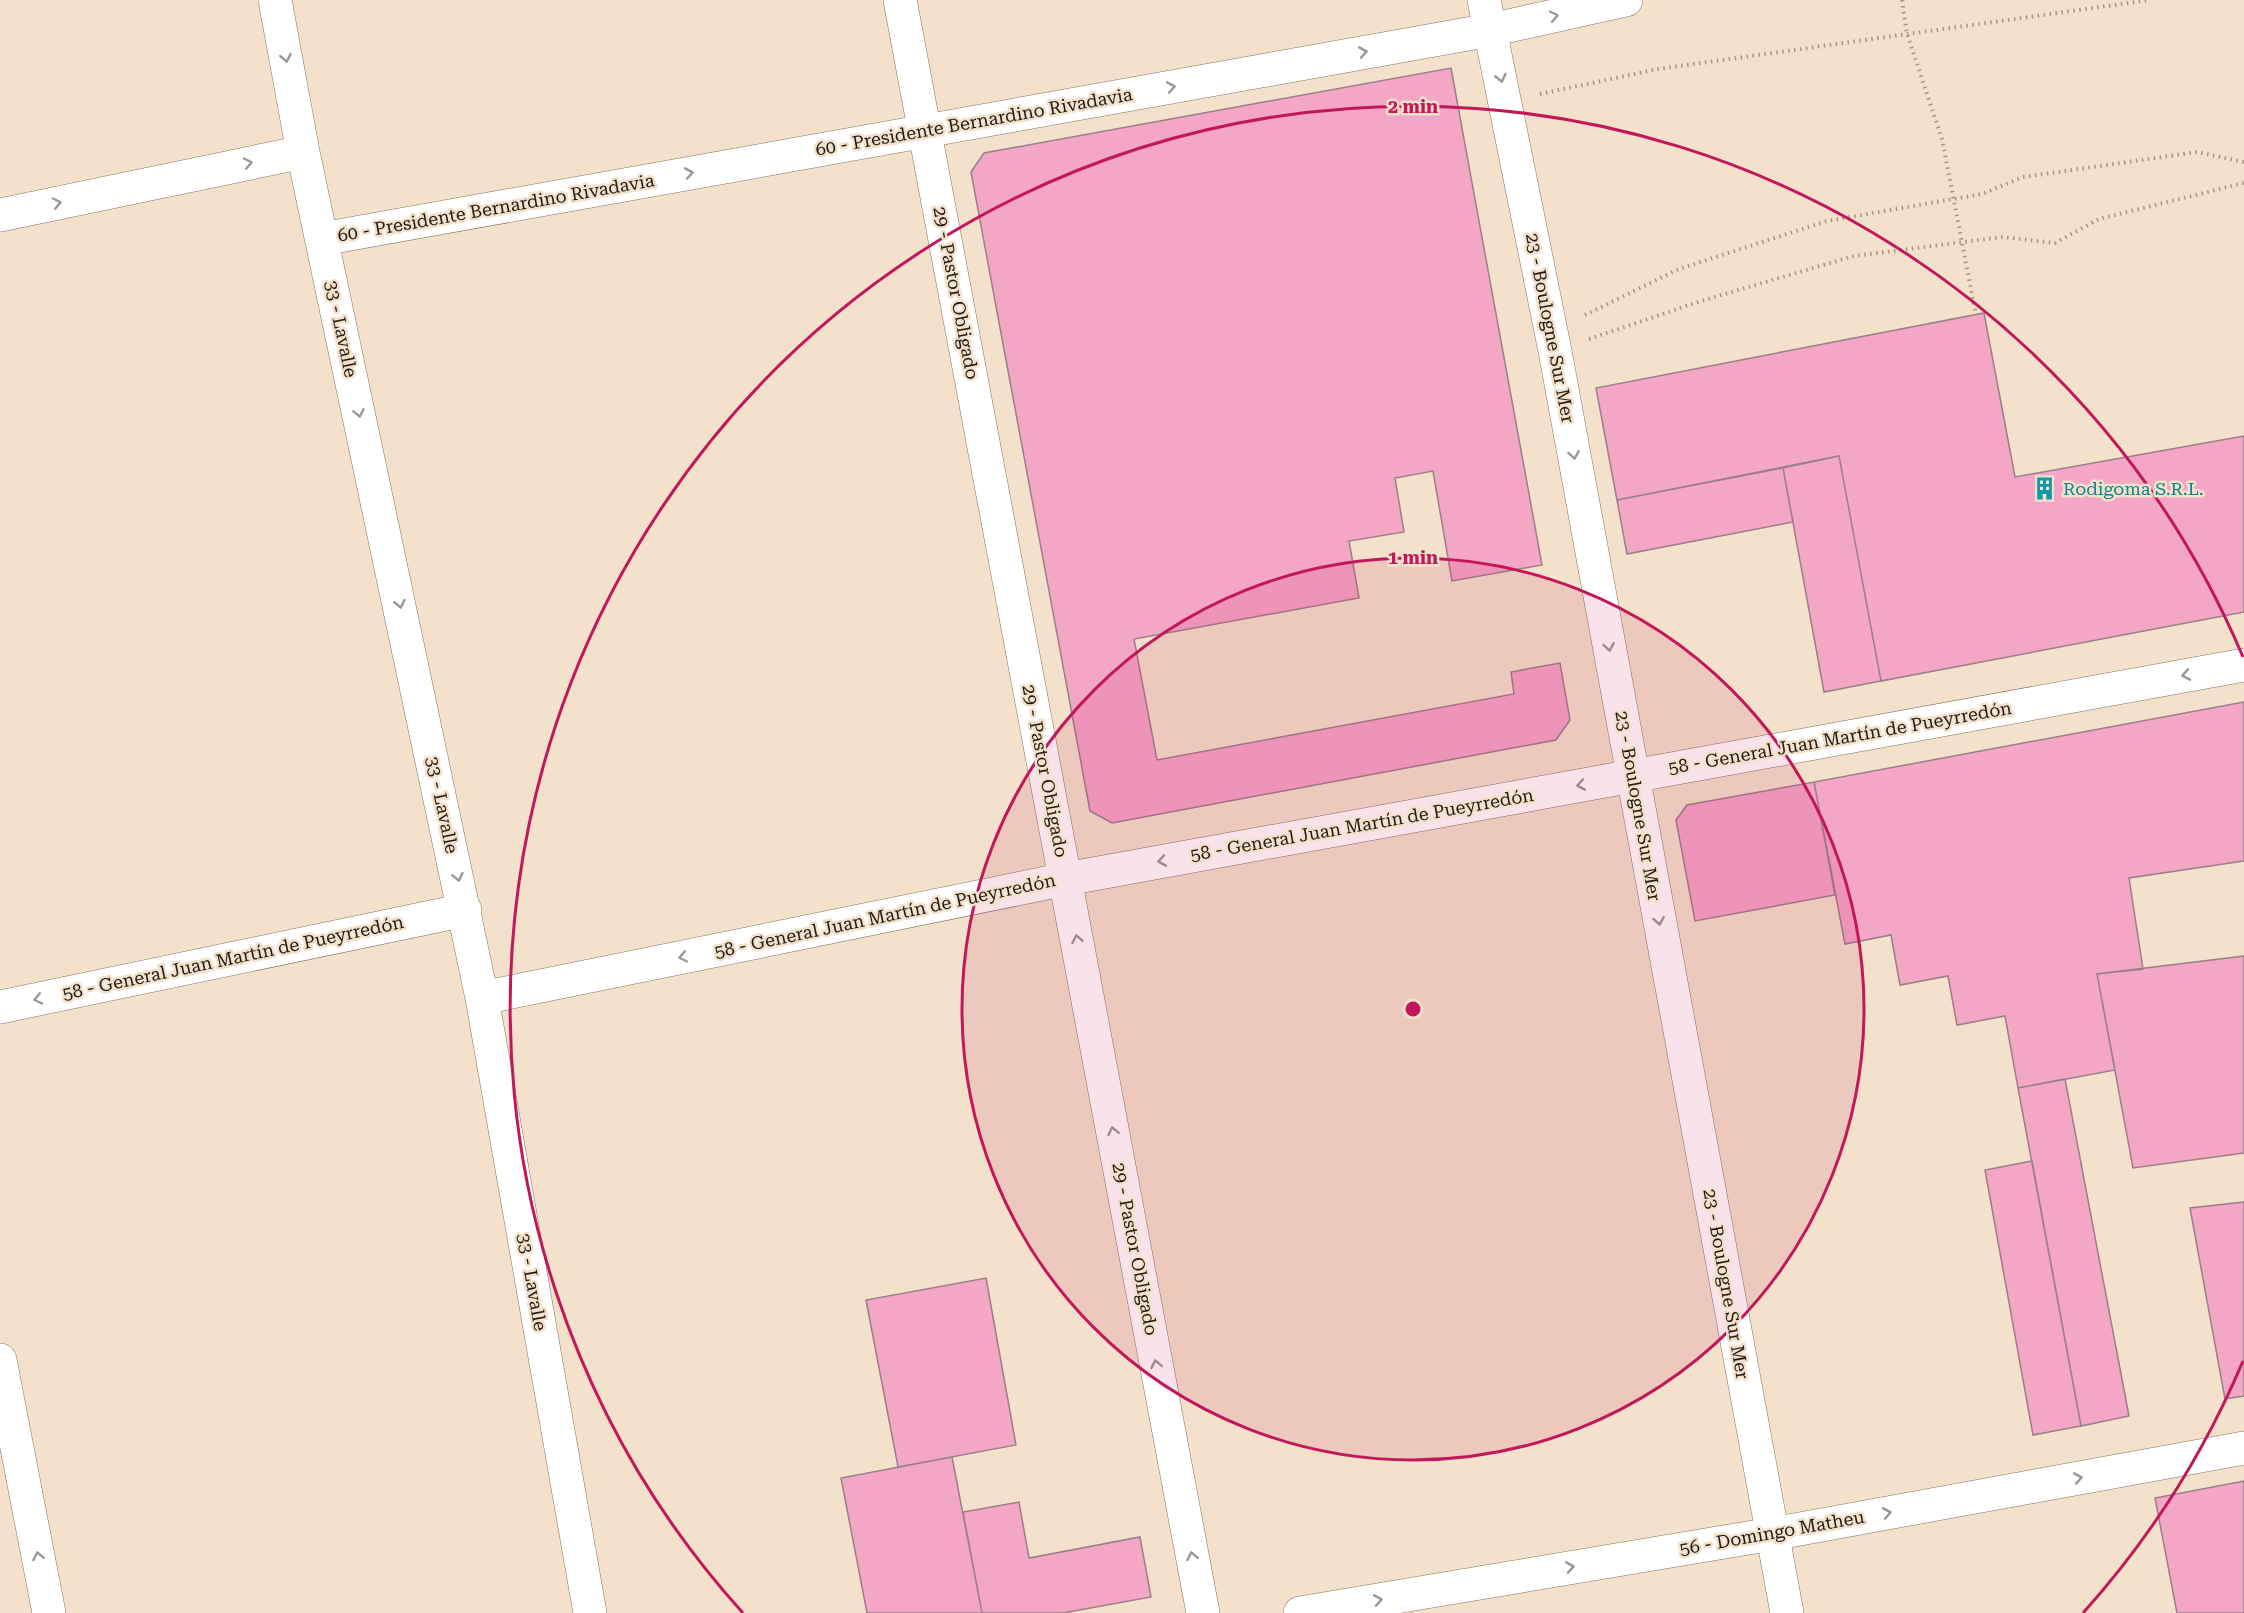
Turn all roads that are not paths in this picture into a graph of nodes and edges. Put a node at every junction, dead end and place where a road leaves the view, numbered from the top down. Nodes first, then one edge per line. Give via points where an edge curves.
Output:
1 (275, 0) edge
2 (900, 0) edge
3 (1626, 0) edge
4 (1487, 15) edge
5 (925, 131) junction
6 (303, 152) junction
7 (0, 215) edge
8 (322, 239) junction
9 (2244, 665) edge
10 (1632, 775) junction
11 (1066, 879) junction
12 (465, 910) junction
13 (482, 998) junction
14 (0, 1006) edge
15 (0, 1360) edge
16 (2244, 1448) edge
17 (1772, 1534) junction
18 (49, 1613) edge
19 (590, 1613) edge
20 (1203, 1613) edge
21 (1300, 1613) edge
22 (1787, 1613) edge

1 -> 6 street, 33 - Lavalle
2 - 5 street, 29 - Pastor Obligado
4 -> 3 street, 60 - Presidente Bernardino Rivadavia
5 -> 4 street, 60 - Presidente Bernardino Rivadavia
4 -> 10 street, 23 - Boulogne Sur Mer via 1553,341
8 -> 5 street, 60 - Presidente Bernardino Rivadavia
5 - 11 street, 29 - Pastor Obligado
7 -> 6 street
6 - 8 street, 33 - Lavalle
8 -> 12 street, 33 - Lavalle
9 -> 10 street, 58 - General Juan Martín de Pueyrredón
10 -> 11 street, 58 - General Juan Martín de Pueyrredón
10 -> 17 street, 23 - Boulogne Sur Mer
11 -> 13 street, 58 - General Juan Martín de Pueyrredón
20 -> 11 street, 29 - Pastor Obligado
12 - 13 street, 33 - Lavalle
12 -> 14 street, 58 - General Juan Martín de Pueyrredón
13 - 19 street, 33 - Lavalle
18 -> 15 street
17 -> 16 street, 56 - Domingo Matheu
21 -> 17 street, 56 - Domingo Matheu
17 - 22 street, 23 - Boulogne Sur Mer

